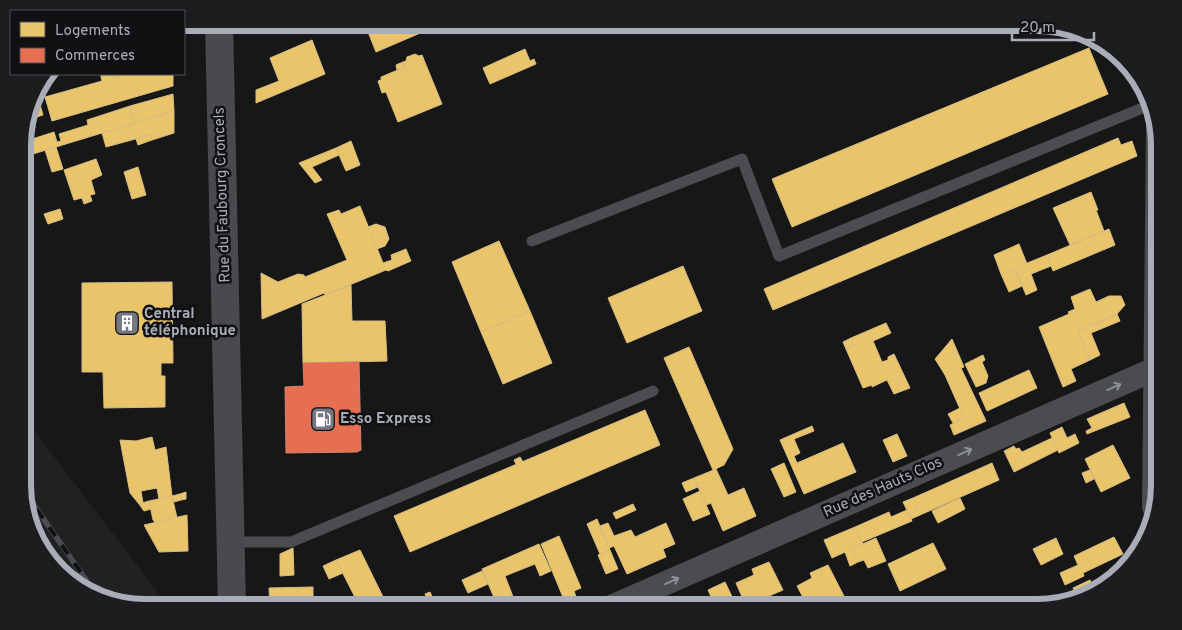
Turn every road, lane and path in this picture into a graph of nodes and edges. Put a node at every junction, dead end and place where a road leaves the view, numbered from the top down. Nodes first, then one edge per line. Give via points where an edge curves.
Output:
1 (219, 31) edge
2 (1145, 108) edge
3 (532, 241) dead end
4 (1151, 370) edge
5 (653, 391) dead end
6 (230, 542) junction
7 (232, 599) edge
8 (629, 599) edge

1 - 6 main road, Rue du Faubourg Croncels
2 - 3 lane via 779,256 742,159
8 -> 4 street, Rue des Hauts Clos
5 - 6 lane via 291,542
6 - 7 main road, Rue du Faubourg Croncels

